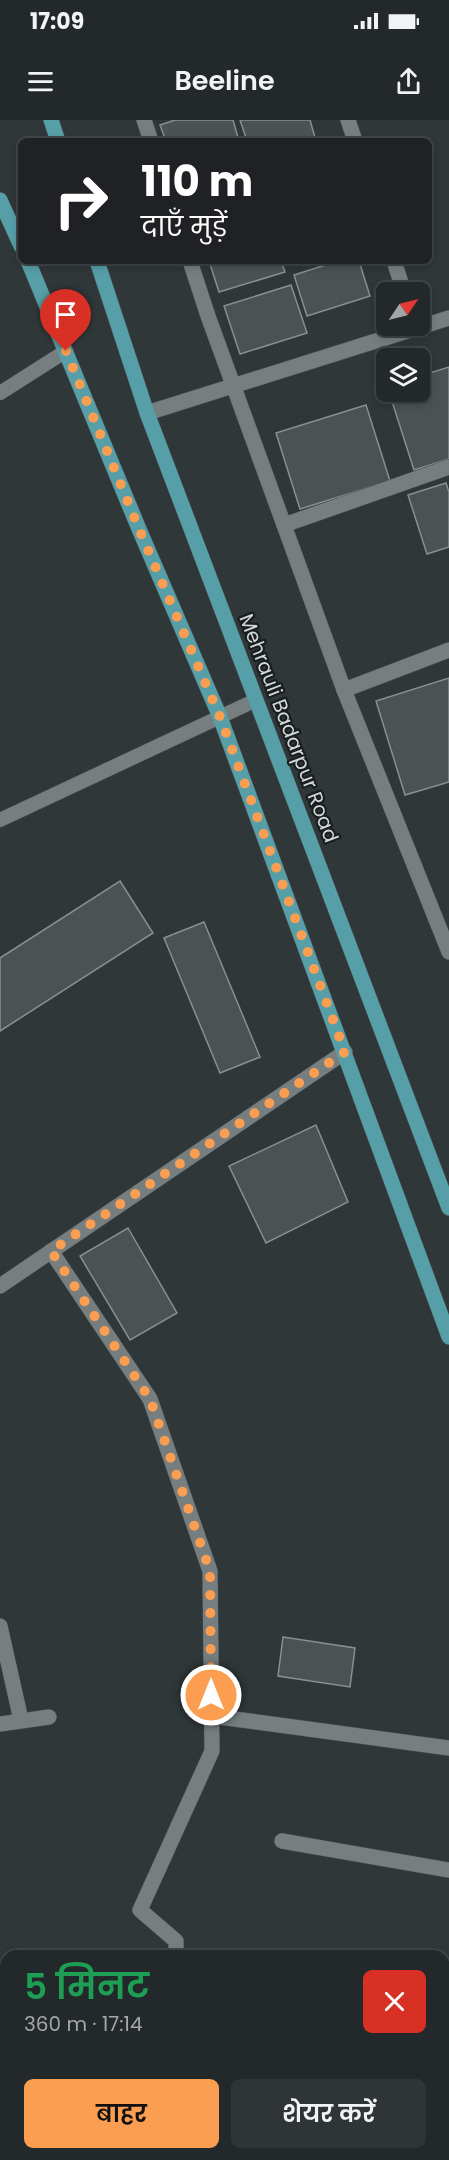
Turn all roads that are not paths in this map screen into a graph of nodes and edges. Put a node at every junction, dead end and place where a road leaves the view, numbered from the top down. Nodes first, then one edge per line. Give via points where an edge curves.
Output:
1 (51, 120) edge
2 (144, 120) edge
3 (348, 120) edge
4 (57, 138) edge
5 (150, 138) edge
6 (354, 138) edge
7 (0, 200) edge
8 (18, 239) edge
9 (29, 264) edge
10 (98, 264) edge
11 (191, 264) edge
12 (395, 264) edge
13 (401, 282) edge
14 (449, 318) edge
15 (430, 323) edge
16 (387, 336) edge
17 (66, 351) junction
18 (234, 386) junction
19 (0, 393) edge
20 (147, 413) junction
21 (449, 467) edge
22 (284, 525) junction
23 (449, 650) edge
24 (344, 690) junction
25 (256, 700) junction
26 (220, 717) junction
27 (0, 820) edge
28 (449, 952) edge
29 (345, 1052) junction
30 (449, 1208) edge
31 (51, 1251) junction
32 (0, 1286) edge
33 (449, 1337) edge
34 (0, 1626) edge
35 (212, 1716) junction
36 (49, 1717) dead end
37 (21, 1720) junction
38 (0, 1724) edge
39 (449, 1748) edge
40 (282, 1841) dead end
41 (449, 1870) edge
42 (176, 1950) edge

1 - 4 main road
2 - 5 street
3 - 6 street
7 - 8 main road
9 - 17 main road
10 - 20 main road, Mehrauli Badarpur Road
11 - 18 street
12 - 13 street
14 - 15 street
16 - 18 street
17 - 19 lane
17 - 26 main road
18 - 20 street
18 - 22 street
20 - 25 main road, Mehrauli Badarpur Road
21 - 22 street
22 - 24 street
23 - 24 street
24 - 28 street
25 - 26 lane
25 - 30 main road, Mehrauli Badarpur Road
26 - 27 lane
26 - 29 main road
29 - 31 street
29 - 33 main road
31 - 32 street
31 - 35 street via 150,1399 206,1558 210,1571
34 - 37 street
35 - 39 street
35 - 42 street via 212,1751 140,1910 176,1941
36 - 37 street
37 - 38 street
40 - 41 street

